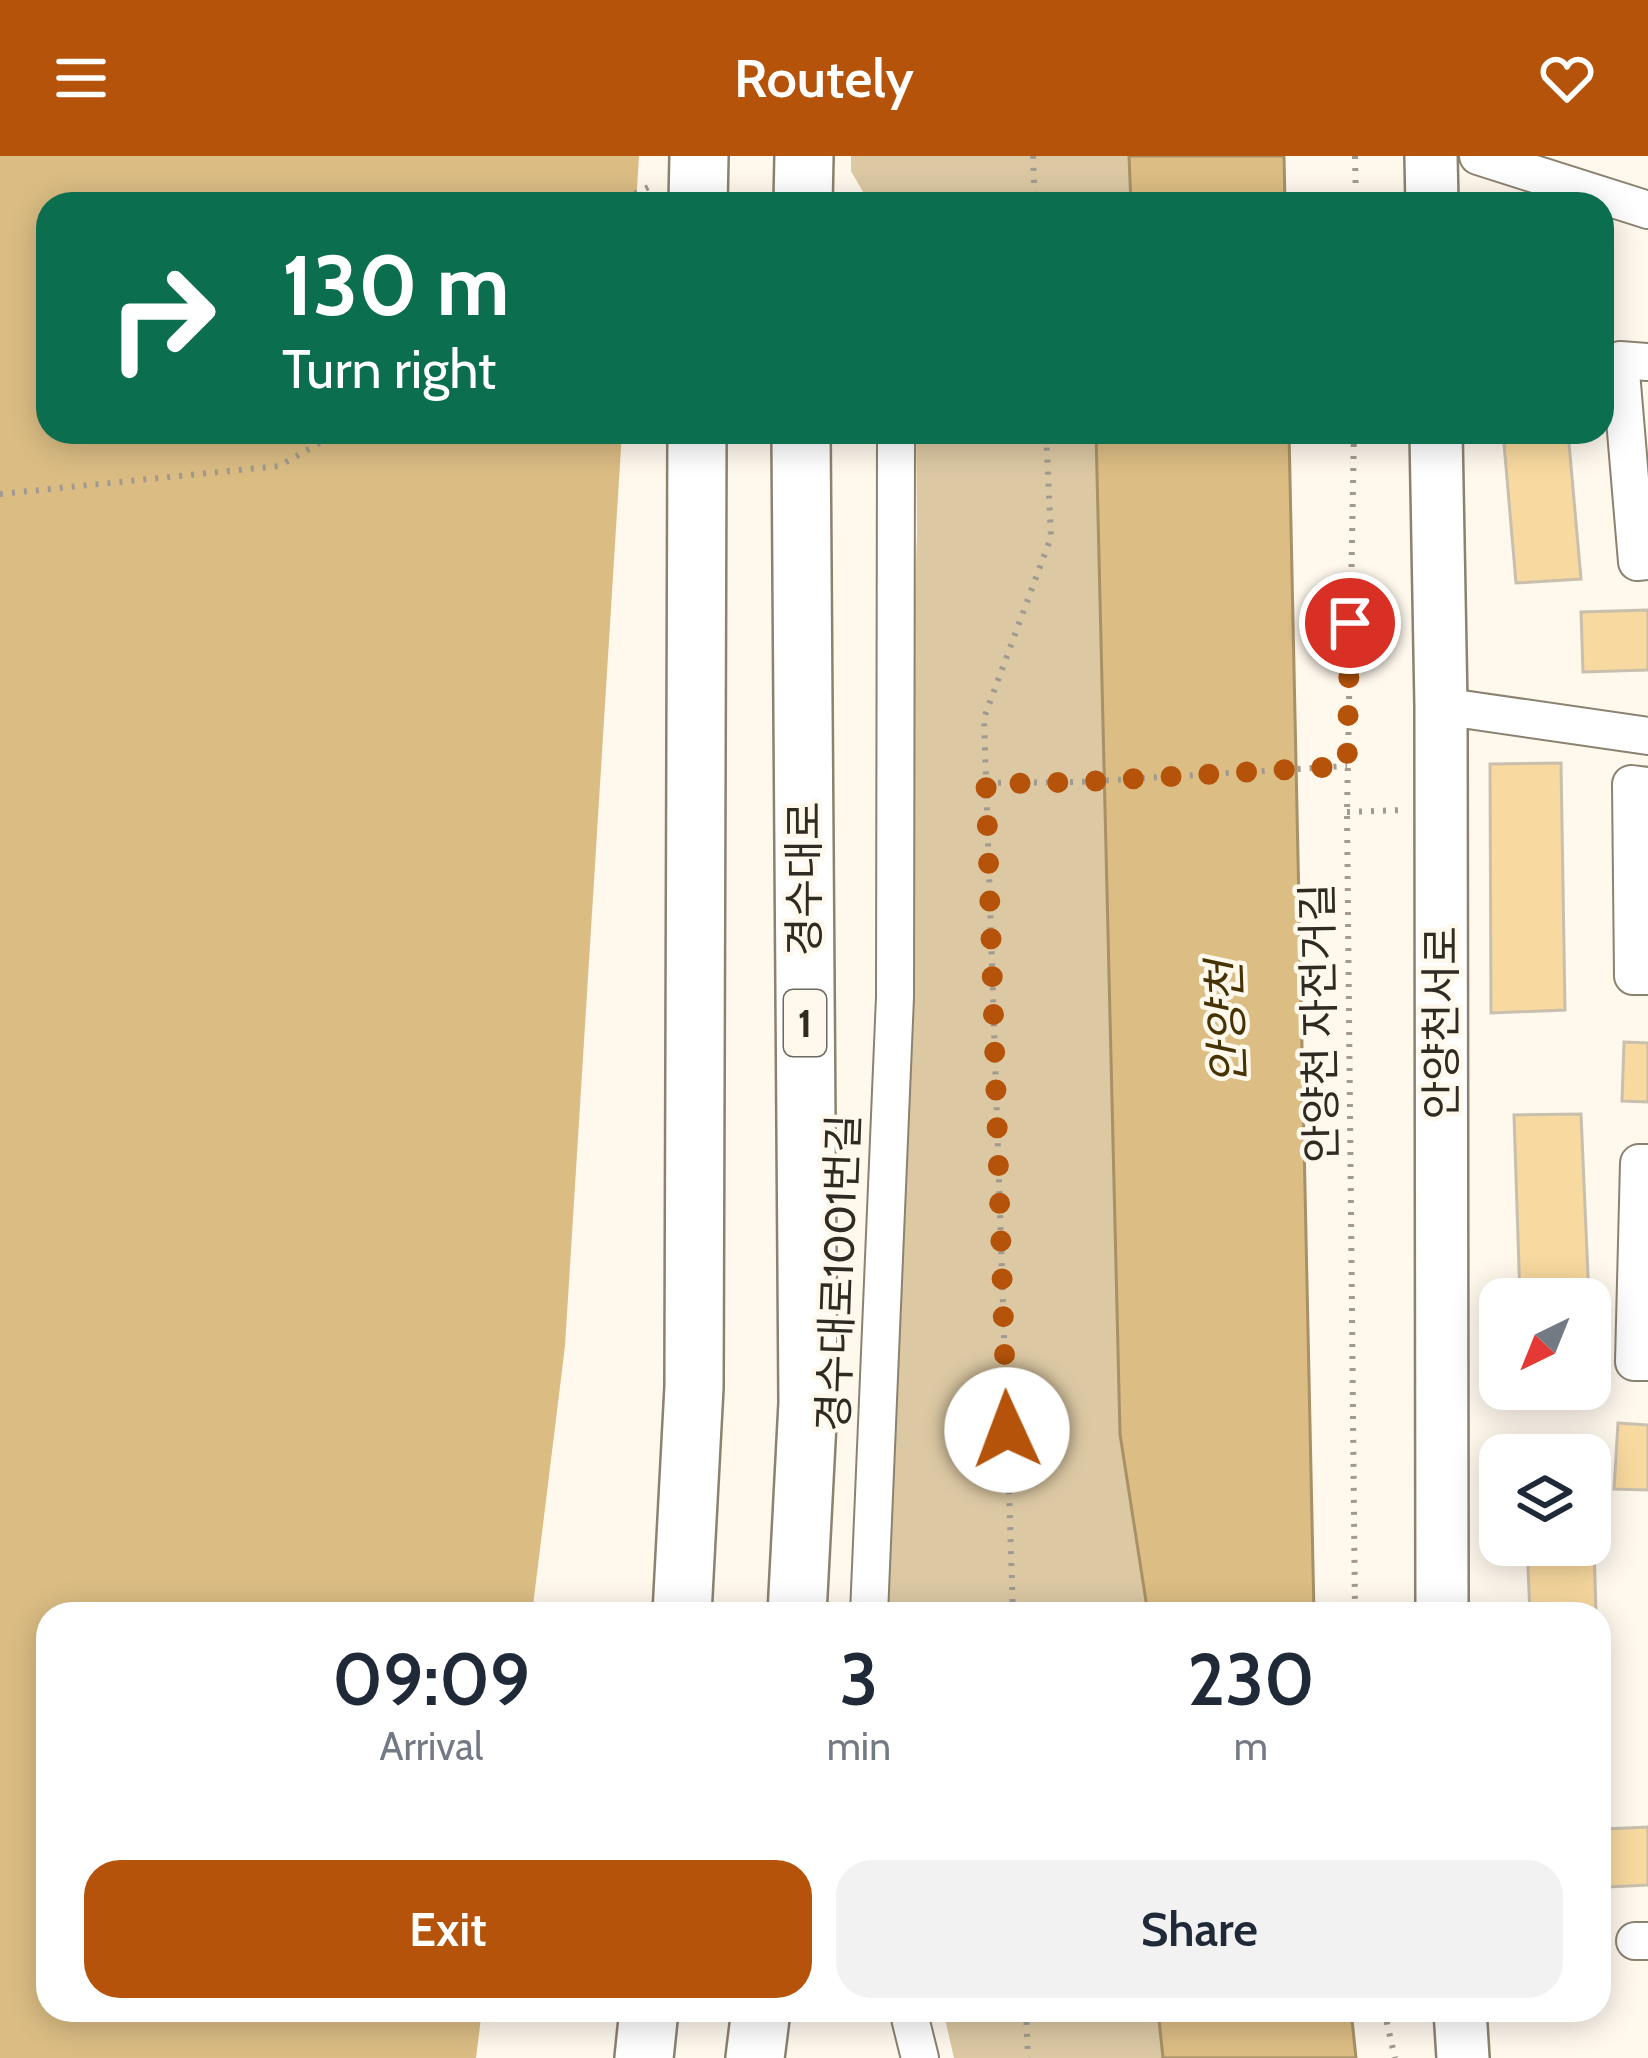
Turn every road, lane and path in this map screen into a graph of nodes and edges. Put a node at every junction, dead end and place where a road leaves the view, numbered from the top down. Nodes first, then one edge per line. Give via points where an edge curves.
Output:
1 (698, 156) edge
2 (807, 156) edge
3 (1033, 156) edge
4 (1355, 156) edge
5 (1431, 156) edge
6 (1478, 156) edge
7 (698, 192) edge
8 (804, 192) edge
9 (826, 192) edge
10 (1034, 192) edge
11 (1355, 192) edge
12 (1432, 192) edge
13 (1591, 192) edge
14 (1614, 199) edge
15 (1648, 210) edge
16 (1648, 362) edge
17 (318, 444) edge
18 (698, 444) edge
19 (801, 444) edge
20 (896, 444) edge
21 (1047, 444) edge
22 (1354, 444) edge
23 (1436, 444) edge
24 (0, 494) edge
25 (1648, 561) edge
26 (1441, 706) junction
27 (1648, 736) edge
28 (1347, 766) junction
29 (986, 784) junction
30 (1648, 786) edge
31 (1441, 809) junction
32 (1347, 812) junction
33 (1648, 976) edge
34 (1648, 1162) edge
35 (1642, 1282) edge
36 (1648, 1362) edge
37 (683, 1602) edge
38 (798, 1602) edge
39 (869, 1602) edge
40 (1013, 1602) edge
41 (1355, 1602) edge
42 (1442, 1602) edge
43 (648, 2022) edge
44 (759, 2022) edge
45 (911, 2022) edge
46 (1026, 2022) edge
47 (1387, 2022) edge
48 (1461, 2022) edge
49 (644, 2058) edge
50 (754, 2058) edge
51 (920, 2058) edge
52 (1028, 2058) edge
53 (1395, 2058) edge
54 (1463, 2058) edge

1 - 7 main road
2 - 8 main road
2 - 9 street
3 - 10 path
4 - 11 path
5 - 12 street
6 - 13 street
14 - 15 street
16 - 25 street via 1620,360 1637,562
17 - 24 path via 279,466
18 - 37 main road via 694,1387
19 - 38 main road, 경수대로 / 1 via 808,1403
20 - 39 street, 경수대로1001번길 via 895,998
21 - 29 path via 1051,537 984,718
22 - 28 path, 안양천 자전거길
23 - 26 street, 안양천서로
26 - 27 street
26 - 31 street, 안양천서로
28 - 29 path
28 - 32 path, 안양천 자전거길
29 - 40 path
30 - 33 street via 1631,784 1633,976
31 - 32 path
31 - 42 street, 안양천서로
32 - 41 path, 안양천 자전거길
34 - 35 street via 1639,1162
35 - 36 street via 1634,1362
43 - 49 main road
44 - 50 main road
45 - 51 street
46 - 52 path
47 - 53 path
48 - 54 street

